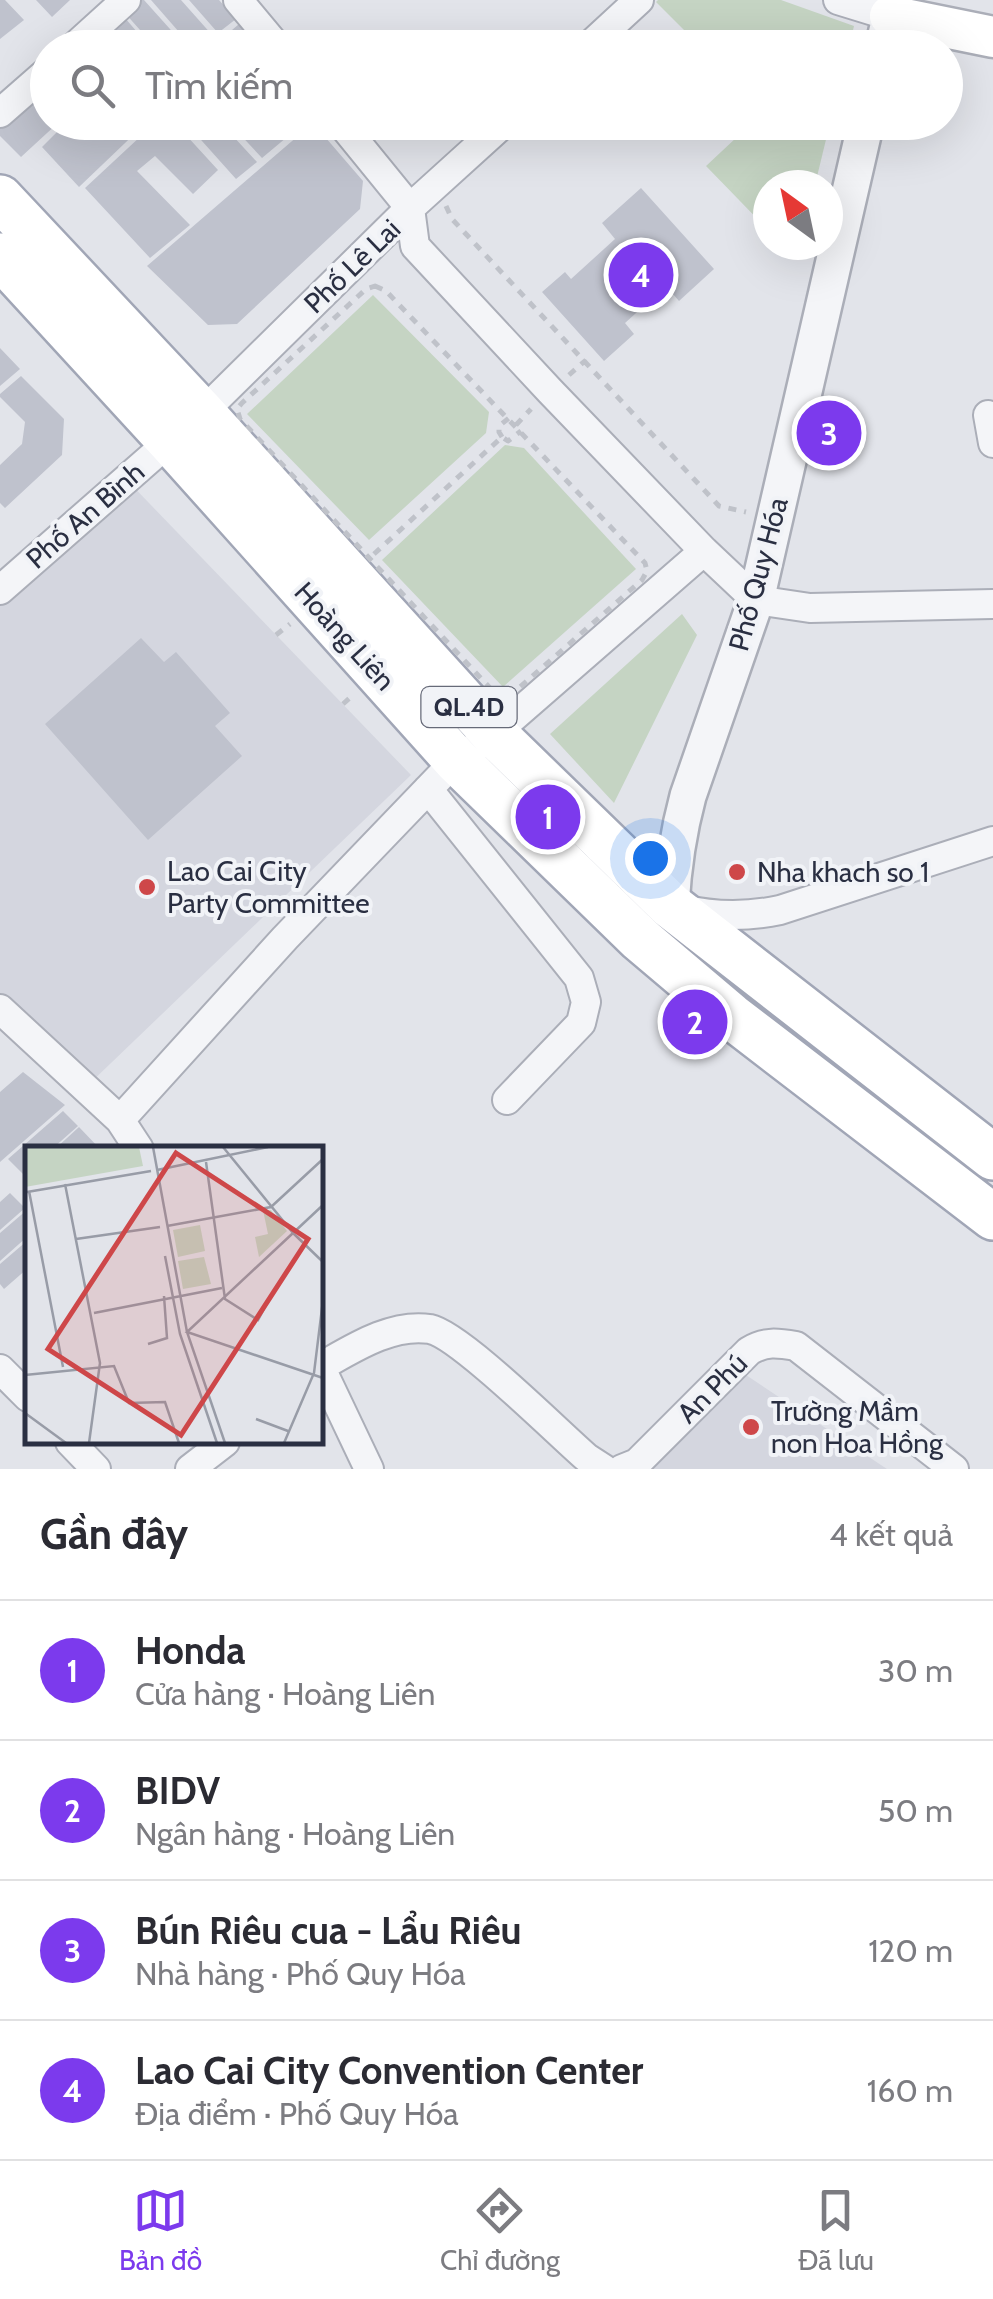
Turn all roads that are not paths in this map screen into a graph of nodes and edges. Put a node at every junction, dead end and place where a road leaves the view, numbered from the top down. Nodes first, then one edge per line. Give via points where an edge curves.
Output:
1 (126, 0) edge
2 (238, 0) edge
3 (640, 0) edge
4 (838, 0) edge
5 (889, 21) edge
6 (93, 30) edge
7 (263, 30) edge
8 (608, 30) edge
9 (948, 30) edge
10 (963, 32) edge
11 (993, 37) edge
12 (30, 86) edge
13 (0, 113) edge
14 (355, 140) edge
15 (485, 140) edge
16 (862, 140) edge
17 (0, 198) edge
18 (410, 208) junction
19 (0, 256) edge
20 (988, 414) dead end
21 (186, 427) junction
22 (993, 443) edge
23 (704, 550) junction
24 (0, 590) edge
25 (756, 600) junction
26 (993, 604) edge
27 (494, 734) junction
28 (442, 774) junction
29 (993, 841) edge
30 (672, 906) junction
31 (640, 939) junction
32 (0, 1008) edge
33 (507, 1100) dead end
34 (120, 1120) junction
35 (137, 1146) edge
36 (993, 1157) edge
37 (993, 1217) edge
38 (322, 1365) edge
39 (0, 1368) edge
40 (322, 1370) edge
41 (25, 1394) edge
42 (72, 1444) edge
43 (222, 1444) edge
44 (96, 1469) edge
45 (190, 1469) edge
46 (370, 1469) edge
47 (604, 1469) edge
48 (622, 1469) edge
49 (954, 1469) edge

1 - 6 street
2 - 7 street
3 - 8 street
4 - 5 street
5 - 9 main road
10 - 11 main road
12 - 13 street
14 - 18 street
15 - 18 street, Phố Lê Lai
16 - 25 street, Phố Quy Hóa
17 - 21 main road, Hoàng Liên / QL.4D
18 - 21 street, Phố Lê Lai
18 - 23 street via 415,246
19 - 21 main road, Hoàng Liên / QL.4D
20 - 22 street
21 - 24 street, Phố An Bình
21 - 27 main road, Hoàng Liên / QL.4D via 360,568
21 - 28 main road, Hoàng Liên / QL.4D
23 - 25 street
23 - 27 street
25 - 26 street via 810,608
25 - 30 street, Phố Quy Hóa via 684,812
27 - 28 street
27 - 30 main road, Hoàng Liên / QL.4D
28 - 31 main road, Hoàng Liên / QL.4D
28 - 33 street via 579,978 586,1002 581,1023
28 - 34 street
29 - 30 street via 780,910 730,916
30 - 31 main road
30 - 36 main road, Hoàng Liên / QL.4D
31 - 37 main road, Hoàng Liên / QL.4D
32 - 34 street
34 - 35 street
38 - 47 street via 369,1340 432,1329 461,1346
39 - 41 street
40 - 46 street
42 - 44 street
43 - 45 street
48 - 49 street, An Phú via 638,1463 749,1350 772,1342 796,1346

